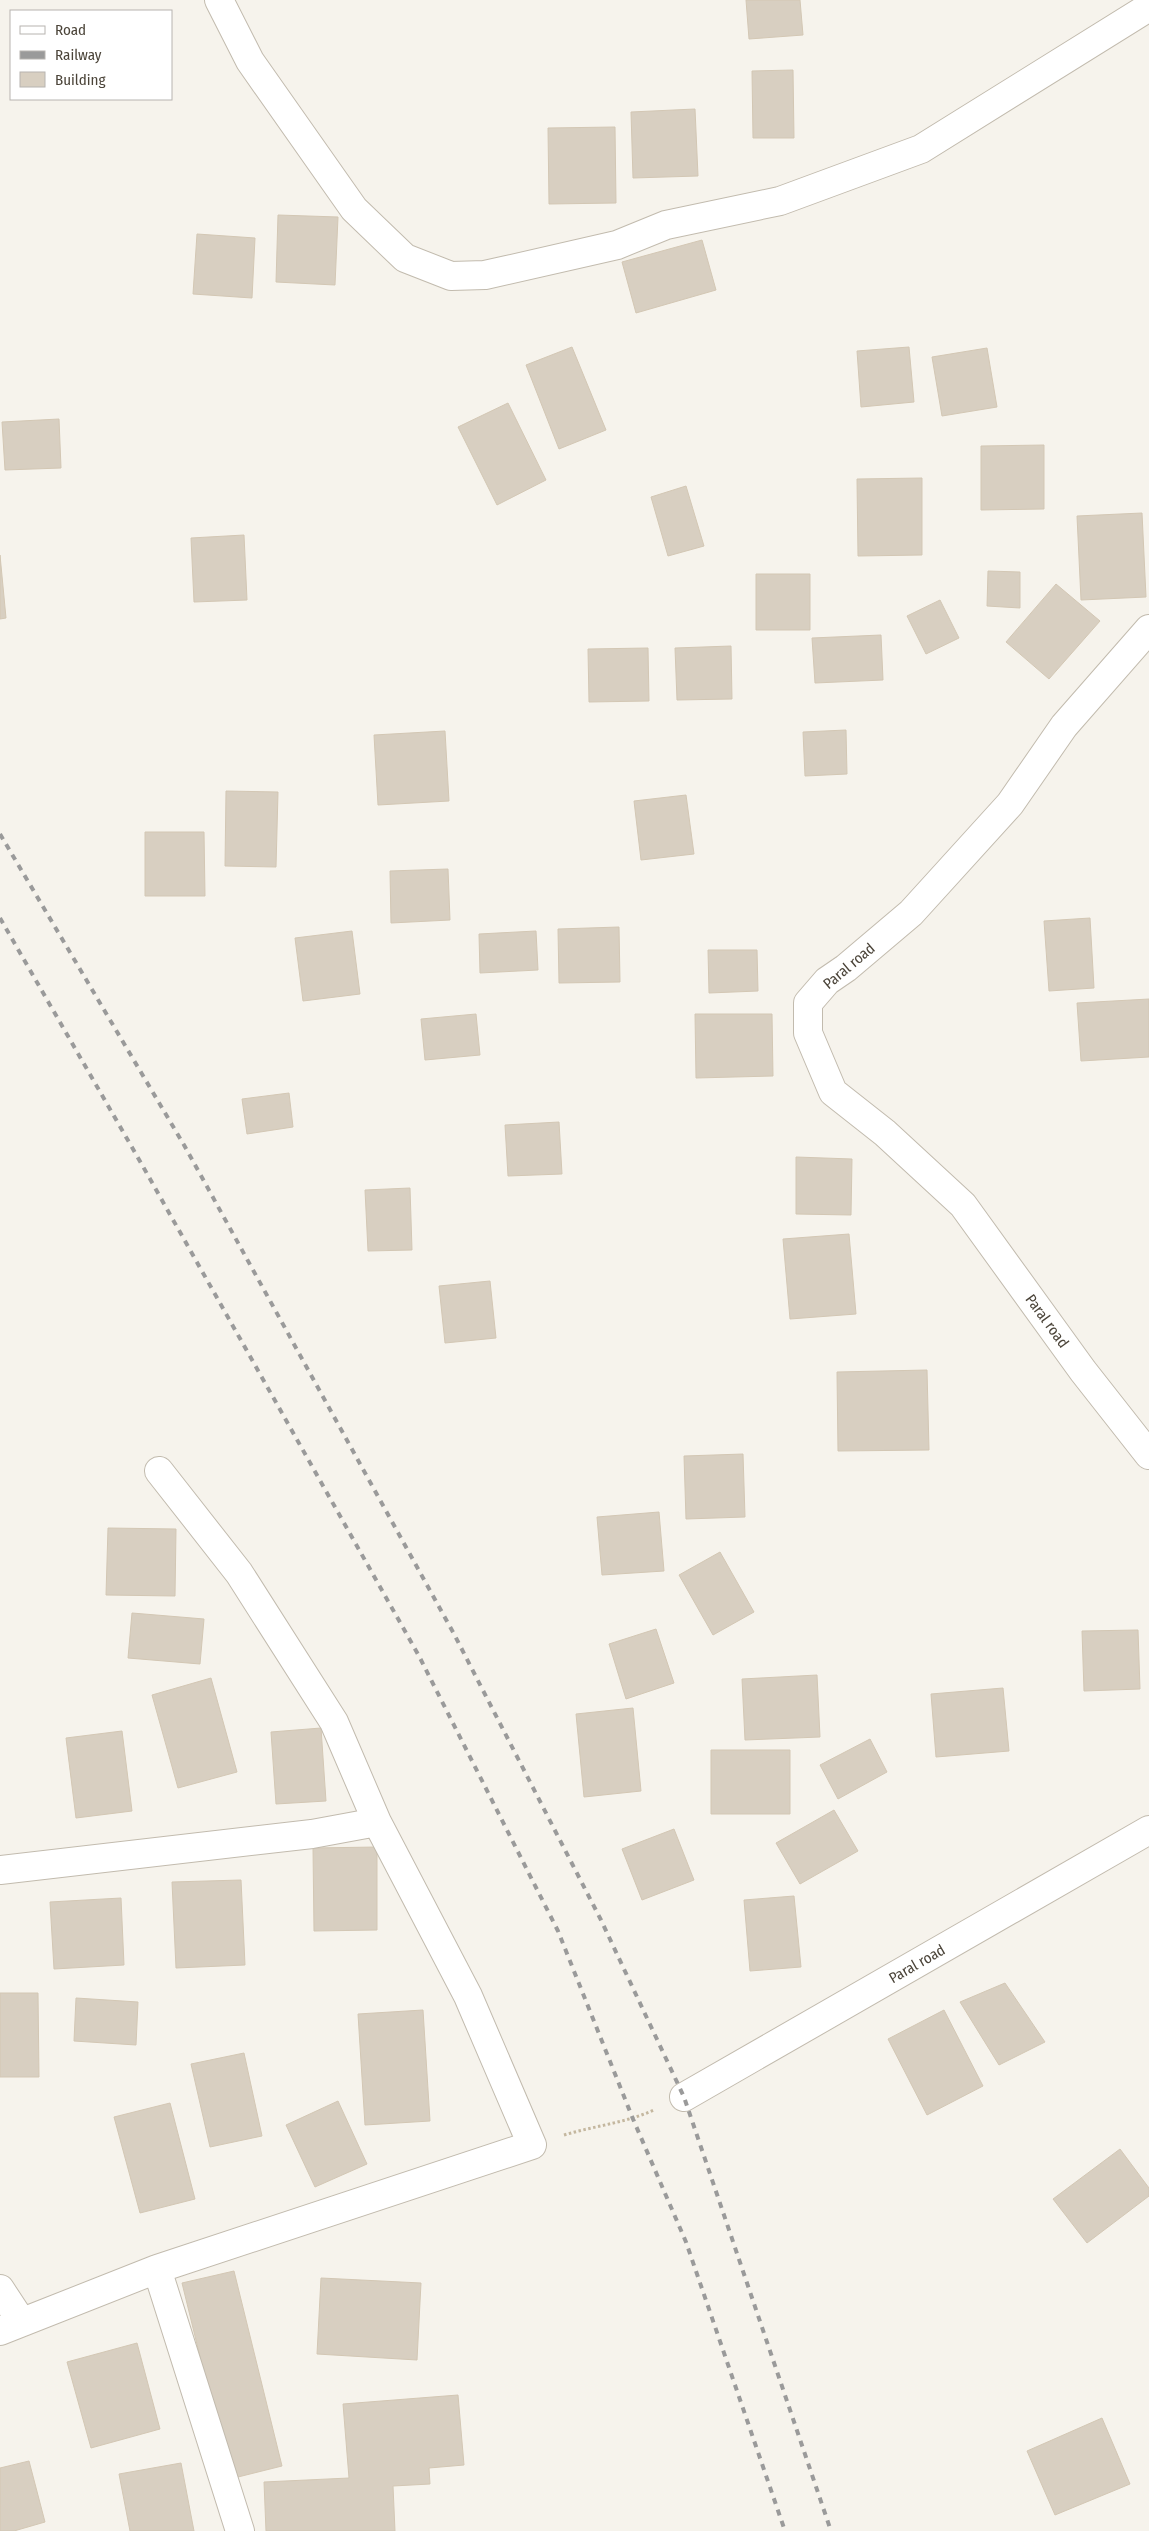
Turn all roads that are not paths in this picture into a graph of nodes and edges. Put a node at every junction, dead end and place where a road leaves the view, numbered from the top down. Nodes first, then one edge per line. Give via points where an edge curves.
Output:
1 (219, 0) edge
2 (1149, 7) edge
3 (1149, 628) edge
4 (1149, 1456) edge
5 (159, 1471) dead end
6 (377, 1822) junction
7 (1149, 1830) edge
8 (0, 1870) edge
9 (684, 2097) road end
10 (157, 2269) junction
11 (0, 2289) edge
12 (10, 2326) edge
13 (240, 2531) edge

1 - 2 street via 250,61 354,209 405,258 451,276 485,275 617,245 666,225 780,201 921,149
3 - 4 street, Paral road via 1064,726 1010,804 911,913 827,981 808,1003 808,1033 833,1092 885,1133 963,1205
5 - 6 street via 240,1573 334,1722
6 - 8 street via 312,1834
6 - 10 street via 468,1996 532,2146
7 - 9 street, Paral road
10 - 12 street
10 - 13 street
11 - 12 street

